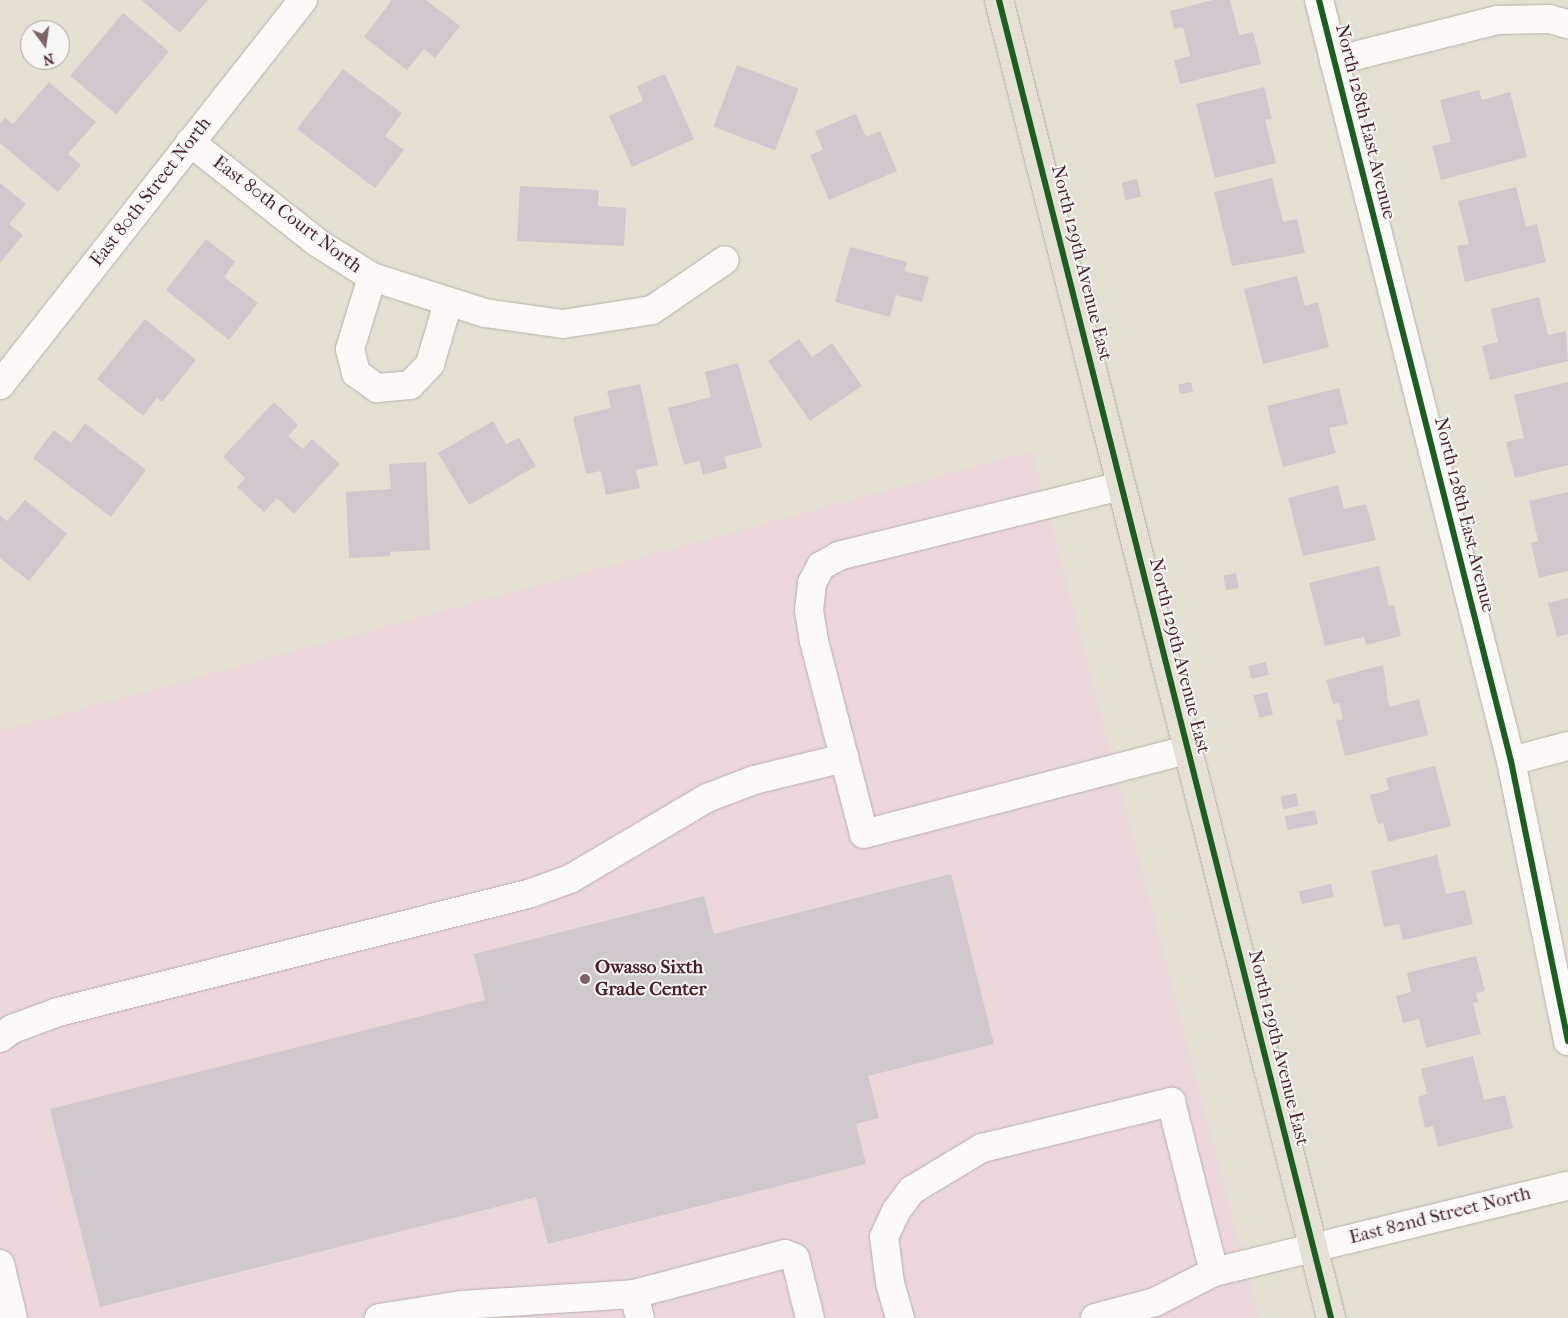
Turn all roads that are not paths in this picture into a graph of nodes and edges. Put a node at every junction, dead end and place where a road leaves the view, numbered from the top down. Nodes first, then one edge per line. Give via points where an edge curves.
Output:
1 (303, 0) edge
2 (999, 0) edge
3 (1319, 0) edge
4 (1568, 24) edge
5 (1334, 61) junction
6 (190, 142) junction
7 (725, 260) dead end
8 (372, 276) junction
9 (448, 303) junction
10 (0, 385) edge
11 (1122, 486) junction
12 (1568, 746) edge
13 (1186, 750) junction
14 (844, 758) junction
15 (1511, 761) junction
16 (0, 1038) edge
17 (1568, 1040) edge
18 (1568, 1186) edge
19 (1313, 1247) junction
20 (0, 1264) edge
21 (1214, 1272) junction
22 (637, 1306) edge
23 (13, 1318) edge
24 (379, 1318) edge
25 (810, 1318) edge
26 (900, 1318) edge
27 (1095, 1318) edge
28 (1331, 1318) edge

1 - 6 street, East 80th Street North
2 - 11 main road, North 129th Avenue East
3 - 5 street, North 128th East Avenue
4 - 5 street via 1549,19 1497,20
5 - 15 street, North 128th East Avenue
6 - 8 street, East 80th Court North via 318,243
6 - 10 street, East 80th Street North
7 - 9 street, East 80th Court North via 652,310 563,324 486,313
8 - 9 street, East 80th Court North
8 - 9 street via 350,348 356,373 377,388 410,385 430,364
11 - 13 main road, North 129th Avenue East
11 - 14 street via 839,556 821,566 812,583 809,610
12 - 15 street
13 - 14 street via 864,834
13 - 19 main road, North 129th Avenue East
14 - 16 street via 754,780 706,798 570,879 531,893 58,1012 12,1029
15 - 17 street, North 128th East Avenue
18 - 19 street, East 82nd Street North
19 - 21 street, East 82nd Street North
19 - 28 main road, North 129th Avenue East
20 - 23 street
21 - 26 street via 1171,1102 982,1148 912,1190 896,1211 884,1237 890,1283
21 - 27 street, East 82nd Street North via 1155,1302
22 - 24 street via 461,1305
22 - 25 street via 790,1254 794,1258

